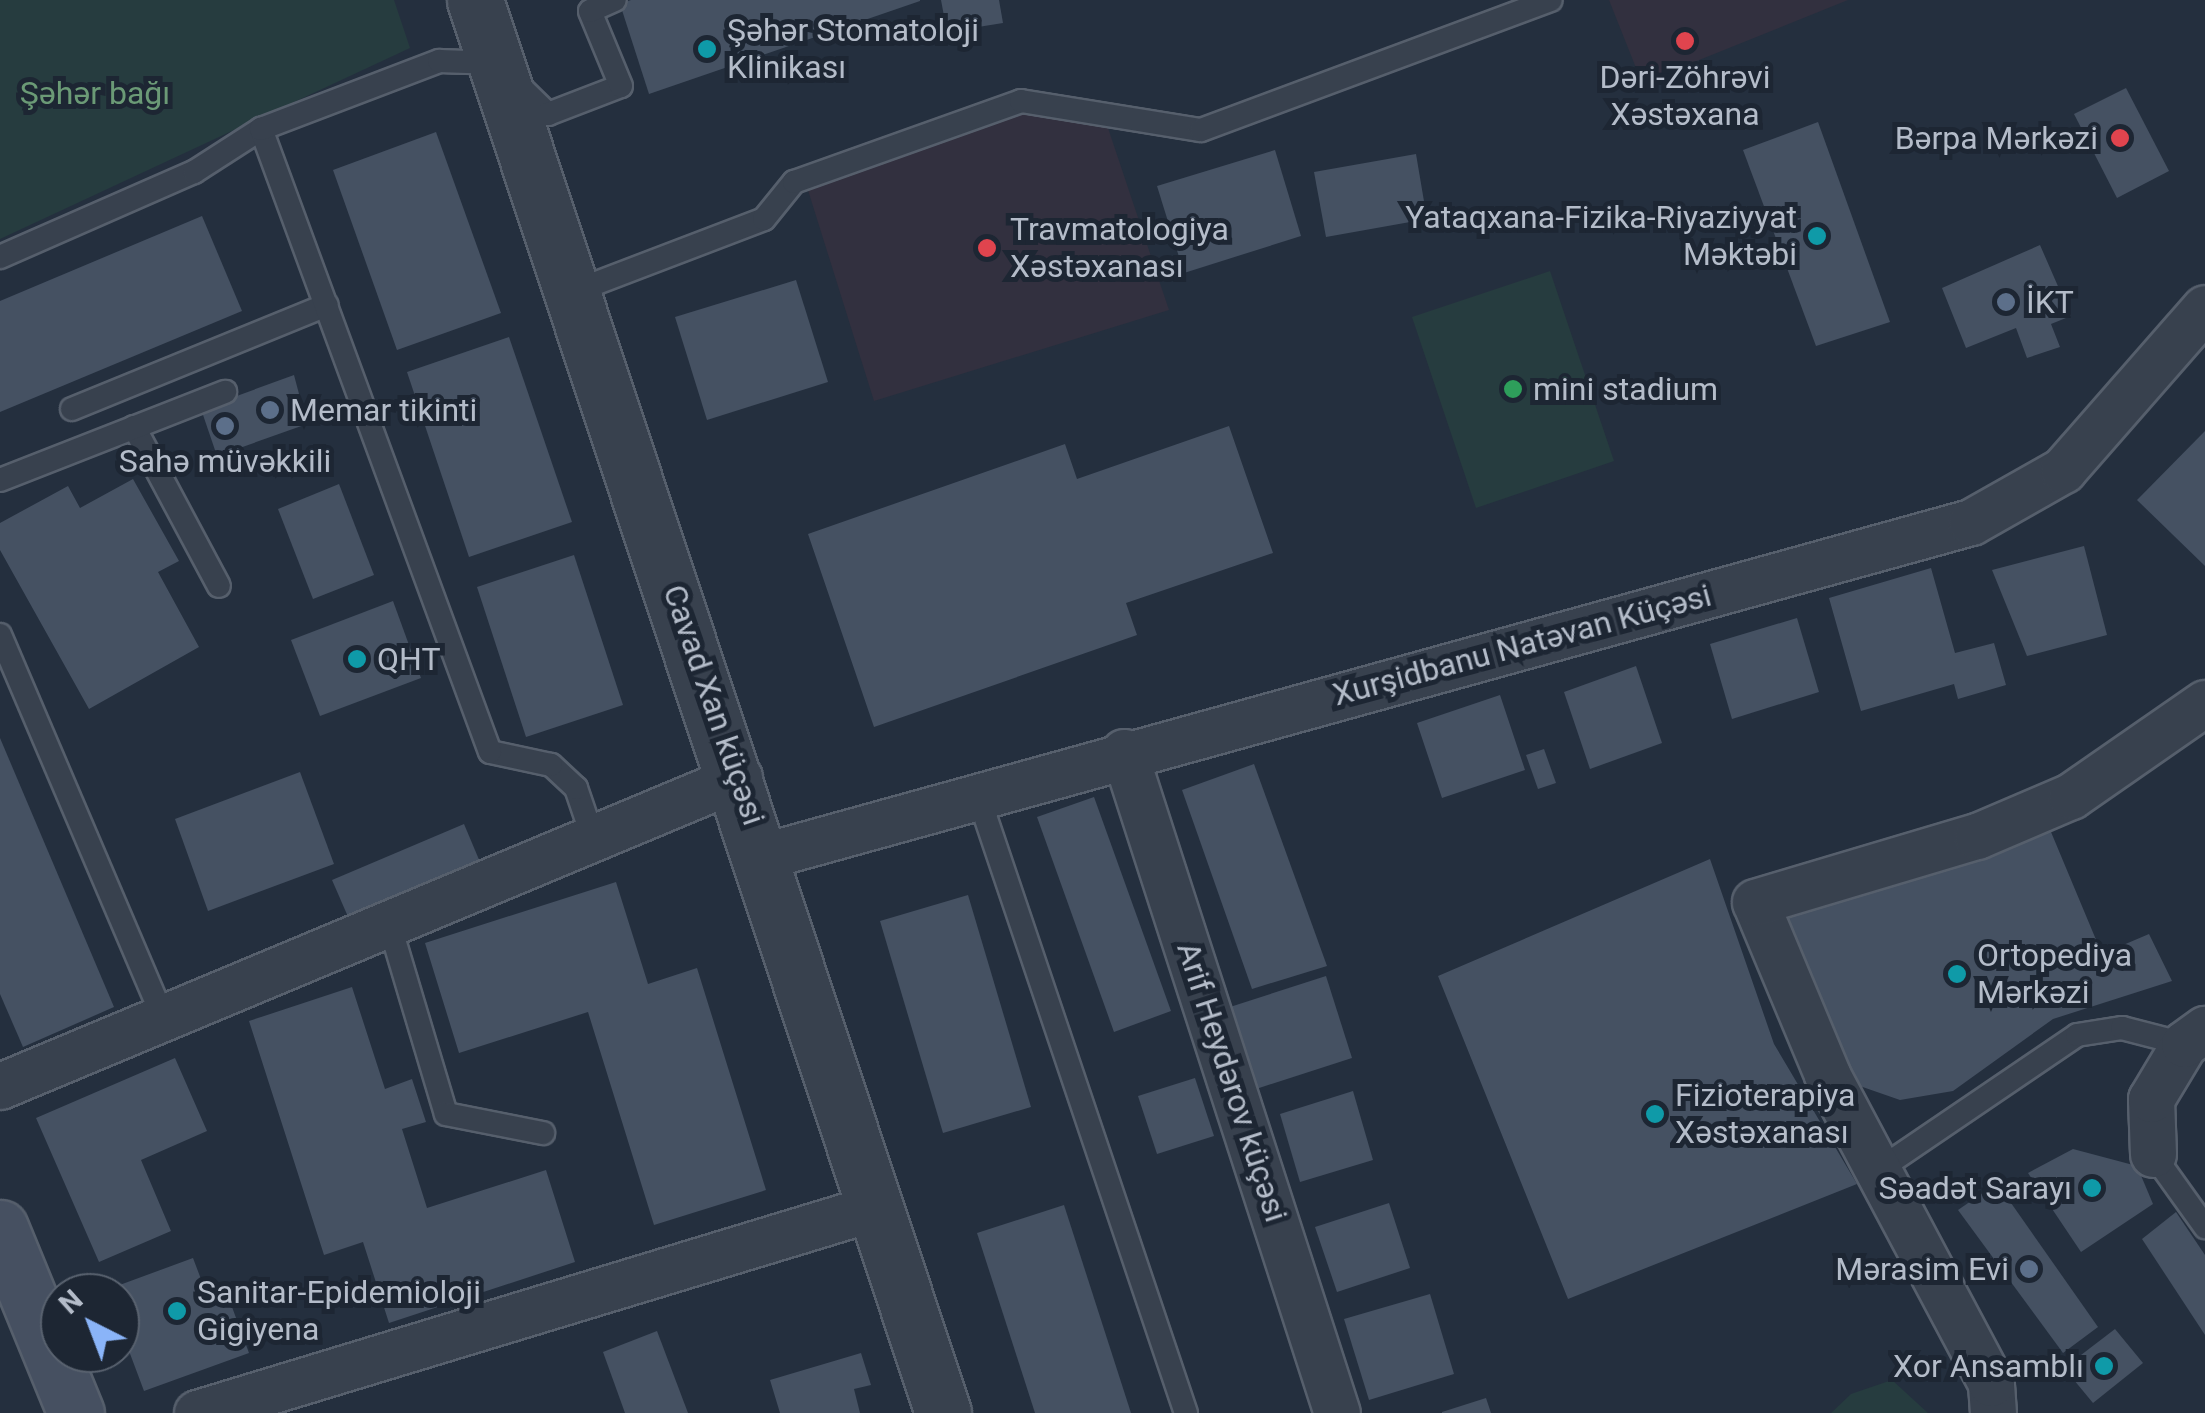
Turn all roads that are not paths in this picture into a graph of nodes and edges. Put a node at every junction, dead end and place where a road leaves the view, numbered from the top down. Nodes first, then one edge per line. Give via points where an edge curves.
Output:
1 (475, 0) edge
2 (614, 0) edge
3 (1551, 0) edge
4 (496, 63) junction
5 (262, 129) junction
6 (0, 256) edge
7 (573, 292) junction
8 (327, 304) junction
9 (2205, 308) edge
10 (224, 392) dead end
11 (72, 409) dead end
12 (134, 427) junction
13 (0, 480) edge
14 (219, 586) dead end
15 (0, 635) edge
16 (2205, 703) edge
17 (1124, 752) junction
18 (739, 777) junction
19 (978, 795) junction
20 (593, 838) junction
21 (764, 856) junction
22 (390, 923) junction
23 (163, 1017) junction
24 (2195, 1037) edge
25 (0, 1086) edge
26 (543, 1133) dead end
27 (2153, 1154) joint
28 (1880, 1168) junction
29 (876, 1208) junction
30 (2205, 1227) edge
31 (0, 1228) edge
32 (76, 1413) edge
33 (197, 1413) edge
34 (943, 1413) edge
35 (1186, 1413) edge
36 (1337, 1413) edge
37 (1994, 1413) edge

1 - 4 street, Cavad Xan küçəsi
2 - 4 lane via 590,11 621,86 548,114
3 - 7 lane via 1201,130 1021,100 794,182 764,219
4 - 5 lane via 439,61
4 - 7 street, Cavad Xan küçəsi
5 - 6 lane via 194,172
5 - 8 lane
7 - 18 street, Cavad Xan küçəsi
8 - 11 lane
8 - 20 lane via 490,752 551,766 576,788
9 - 17 street, Xurşidbanu Natəvan Küçəsi via 2064,470 1972,522
10 - 12 lane
12 - 13 lane
12 - 14 lane
15 - 23 lane
16 - 28 street via 2071,796 1978,836 1755,902 1826,1074
17 - 19 street, Xurşidbanu Natəvan Küçəsi
17 - 36 street, Arif Heydərov küçəsi
18 - 20 street
18 - 21 street, Cavad Xan küçəsi
19 - 21 street, Xurşidbanu Natəvan Küçəsi
19 - 35 lane
20 - 22 street
21 - 29 street, Cavad Xan küçəsi
22 - 23 street
22 - 26 lane via 446,1114
23 - 25 street
24 - 27 street via 2151,1100
24 - 28 lane via 2122,1028 2076,1035
27 - 30 lane
28 - 37 street via 1991,1383
29 - 33 street
29 - 34 street, Cavad Xan küçəsi
31 - 32 main road

